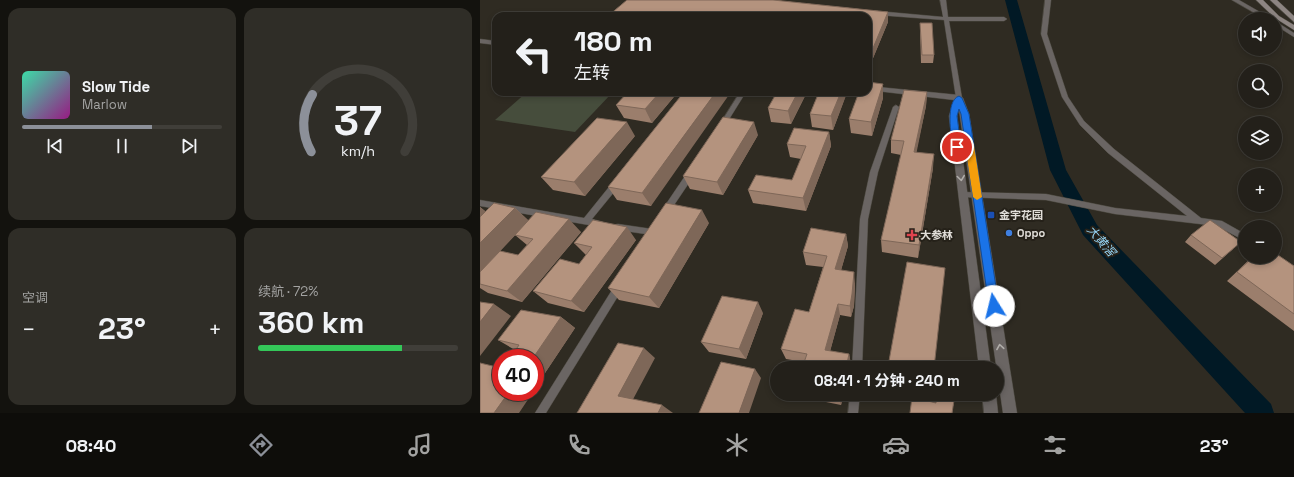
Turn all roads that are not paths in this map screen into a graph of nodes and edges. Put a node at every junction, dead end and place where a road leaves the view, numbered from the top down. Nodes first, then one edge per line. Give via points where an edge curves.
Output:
1 (943, 0) edge
2 (1048, 0) edge
3 (1235, 0) edge
4 (1259, 0) edge
5 (1273, 0) edge
6 (1256, 12) edge
7 (872, 13) edge
8 (1004, 19) dead end
9 (946, 20) junction
10 (1294, 20) edge
11 (1282, 27) edge
12 (1294, 28) edge
13 (1294, 35) edge
14 (480, 41) edge
15 (492, 42) edge
16 (872, 88) edge
17 (740, 96) edge
18 (959, 98) junction
19 (896, 107) dead end
20 (717, 132) edge
21 (696, 166) edge
22 (621, 178) edge
23 (963, 195) junction
24 (977, 195) junction
25 (480, 203) edge
26 (1198, 220) junction
27 (586, 221) junction
28 (1238, 234) edge
29 (623, 279) edge
30 (857, 361) edge
31 (984, 361) edge
32 (855, 401) edge
33 (990, 401) edge
34 (540, 413) edge
35 (854, 413) edge
36 (991, 413) edge
37 (1010, 413) edge

1 - 9 street
2 - 26 street via 1044,34 1065,97 1082,122 1111,152
3 - 6 street
4 - 12 main road via 1277,17
5 - 10 main road
7 - 9 street
8 - 9 street
9 - 18 street
11 - 13 street
14 - 15 street
16 - 18 street
17 - 20 street
18 -> 23 street via 953,116
18 - 24 street via 965,114
19 - 30 street via 874,172 864,219
21 - 27 street via 654,229
22 - 27 street
23 - 24 street
23 - 31 street
24 - 26 street via 1046,197 1115,211
37 -> 24 street
25 - 27 street
26 - 28 street via 1219,223
29 - 34 street
32 - 35 street
33 - 36 street

